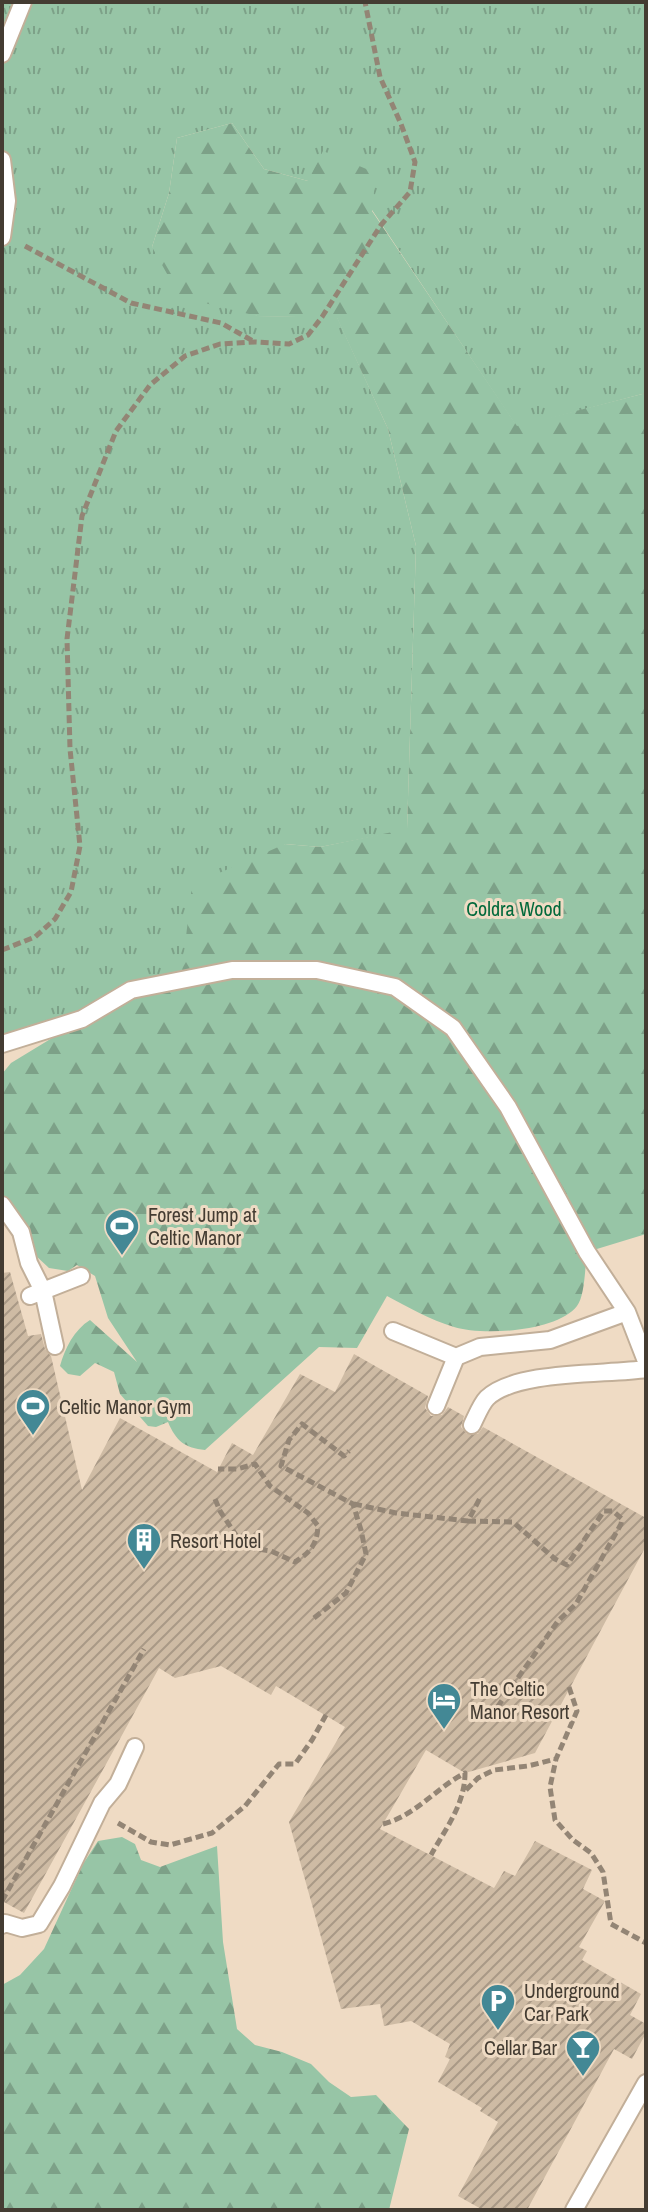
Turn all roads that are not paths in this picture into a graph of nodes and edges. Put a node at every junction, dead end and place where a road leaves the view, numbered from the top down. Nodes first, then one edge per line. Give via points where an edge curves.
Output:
1 (23, 2) edge
2 (2, 54) edge
3 (2, 160) edge
4 (2, 237) edge
5 (2, 1044) edge
6 (2, 1205) edge
7 (81, 1276) dead end
8 (37, 1294) junction
9 (627, 1312) junction
10 (393, 1331) dead end
11 (55, 1346) dead end
12 (456, 1357) junction
13 (646, 1361) edge
14 (646, 1369) edge
15 (436, 1406) dead end
16 (472, 1425) dead end
17 (135, 1747) dead end
18 (2, 1925) edge
19 (646, 2083) edge
20 (574, 2210) edge

1 - 2 lane
3 - 4 lane via 7,201
5 - 9 lane via 82,1019 131,990 232,970 317,970 395,987 453,1028 508,1107 587,1252
6 - 8 lane via 21,1232
7 - 8 lane
8 - 11 lane
9 - 12 lane via 550,1340 480,1347
9 - 13 lane
10 - 12 lane
12 - 15 lane
14 - 16 lane via 513,1383 487,1398
17 - 18 lane via 39,1924
19 - 20 lane

